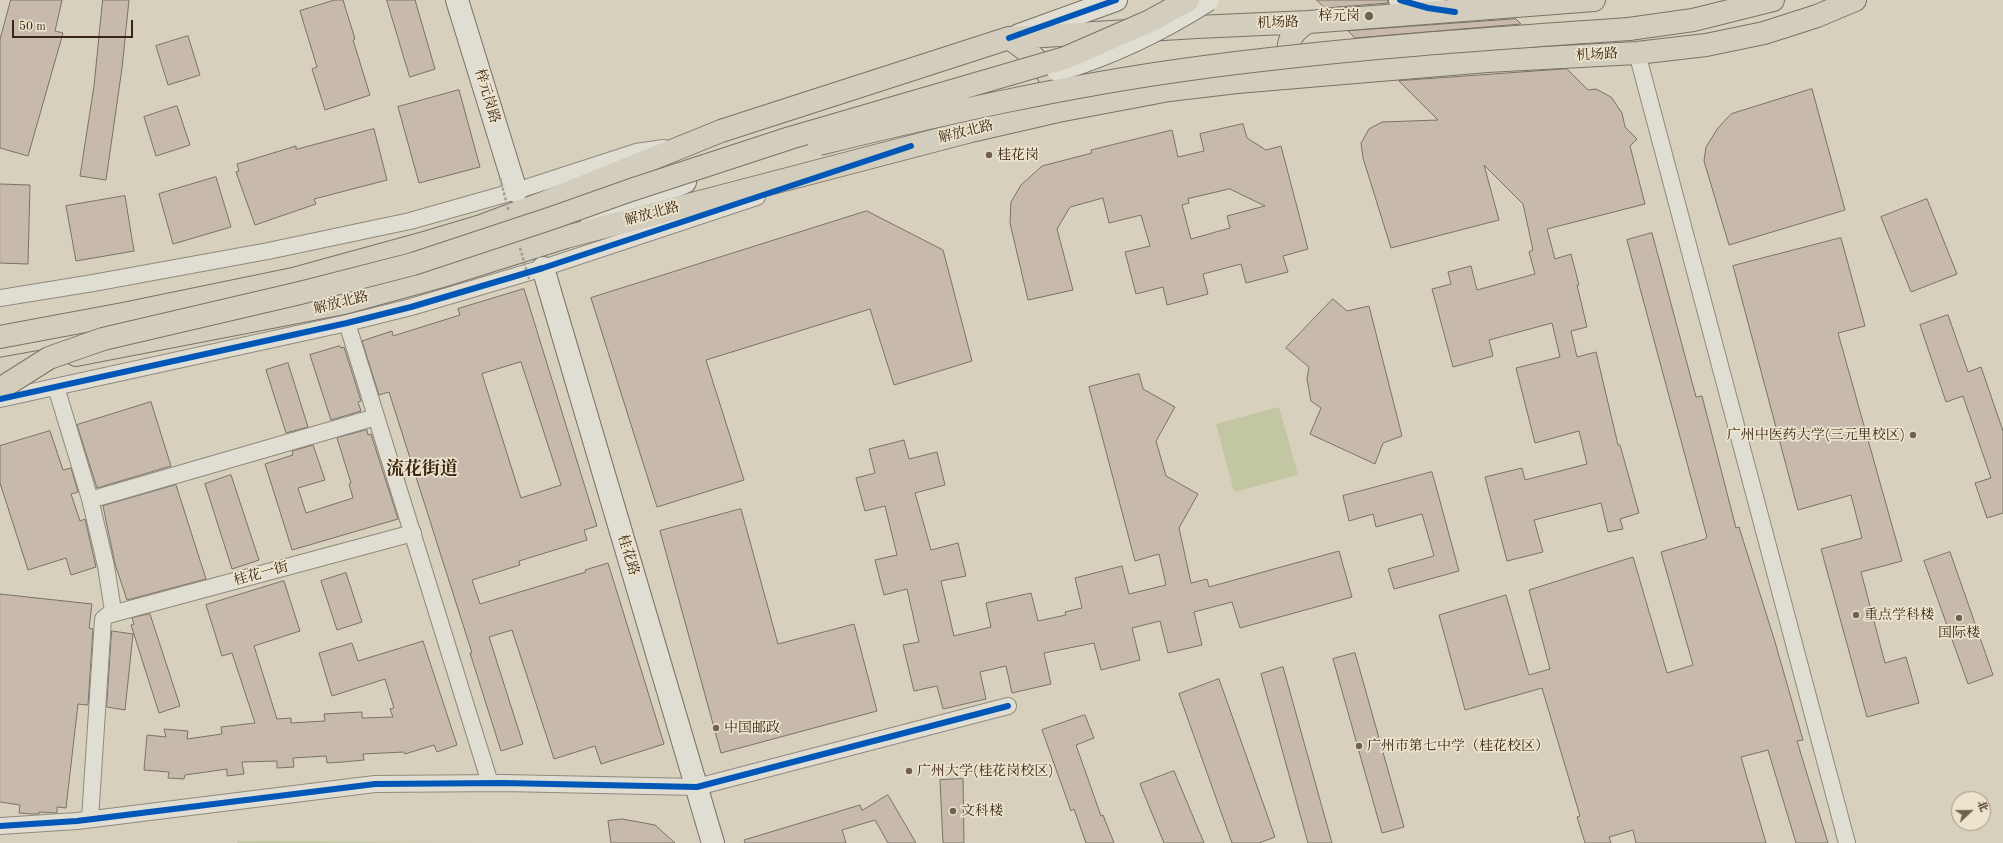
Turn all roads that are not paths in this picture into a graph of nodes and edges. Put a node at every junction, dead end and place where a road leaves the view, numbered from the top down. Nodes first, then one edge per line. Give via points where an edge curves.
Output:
1 (457, 0) edge
2 (1116, 0) edge
3 (1188, 0) edge
4 (1208, 0) edge
5 (1400, 0) edge
6 (1594, 0) edge
7 (1773, 0) edge
8 (1855, 0) edge
9 (1455, 12) junction
10 (1308, 22) junction
11 (1009, 38) junction
12 (1637, 53) junction
13 (1308, 75) junction
14 (1044, 114) junction
15 (680, 146) junction
16 (911, 146) junction
17 (631, 190) junction
18 (516, 191) junction
19 (566, 237) junction
20 (543, 268) junction
21 (0, 298) edge
22 (347, 323) junction
23 (0, 337) edge
24 (0, 369) edge
25 (56, 387) junction
26 (0, 389) edge
27 (0, 399) edge
28 (376, 417) junction
29 (100, 497) dead end
30 (413, 533) junction
31 (108, 615) junction
32 (1008, 706) dead end
33 (490, 783) junction
34 (697, 787) junction
35 (90, 819) junction
36 (0, 826) edge
37 (713, 843) edge
38 (1847, 843) edge

1 - 18 main road, 梓元岗路
2 - 11 main road
3 - 17 highway, bridge via 1150,21 1065,58 797,136
4 - 19 main road, bridge via 1164,27 1103,55 700,176 655,194
5 - 9 main road
6 - 9 highway, 机场路
7 - 17 highway, bridge via 1693,20 1629,29 1358,48 1160,74 971,109
8 - 12 highway, 机场路 via 1804,20 1737,40
9 - 10 highway, 机场路
10 - 11 highway, 机场路
10 - 13 highway via 1299,27 1288,44 1289,55 1294,65
11 - 14 highway via 1028,50 1042,64 1050,78 1052,97 1050,106
11 - 15 highway
12 - 13 highway, 机场路 via 1487,61
12 - 38 street
13 - 14 highway, 解放北路 via 1169,90
14 - 16 highway, 解放北路
15 - 18 street via 636,152
15 - 23 highway via 587,186 481,226 345,266 232,293
16 - 19 highway, 解放北路
16 - 20 street
17 - 26 highway, bridge via 413,264 103,338 49,358
18 - 21 street via 410,221 356,233 94,283
19 - 24 highway, 解放北路 via 439,277 344,303
20 - 22 street
20 - 34 main road, 桂花路
22 - 25 street
22 - 28 street
25 - 27 street
25 - 31 street via 90,498 106,566 113,611
28 - 29 street
28 - 30 street
30 - 31 street, 桂花一街
30 - 33 street
31 - 35 street via 103,619
32 - 34 street
33 - 34 street
33 - 35 street via 375,784
34 - 37 main road, 桂花路
35 - 36 street

